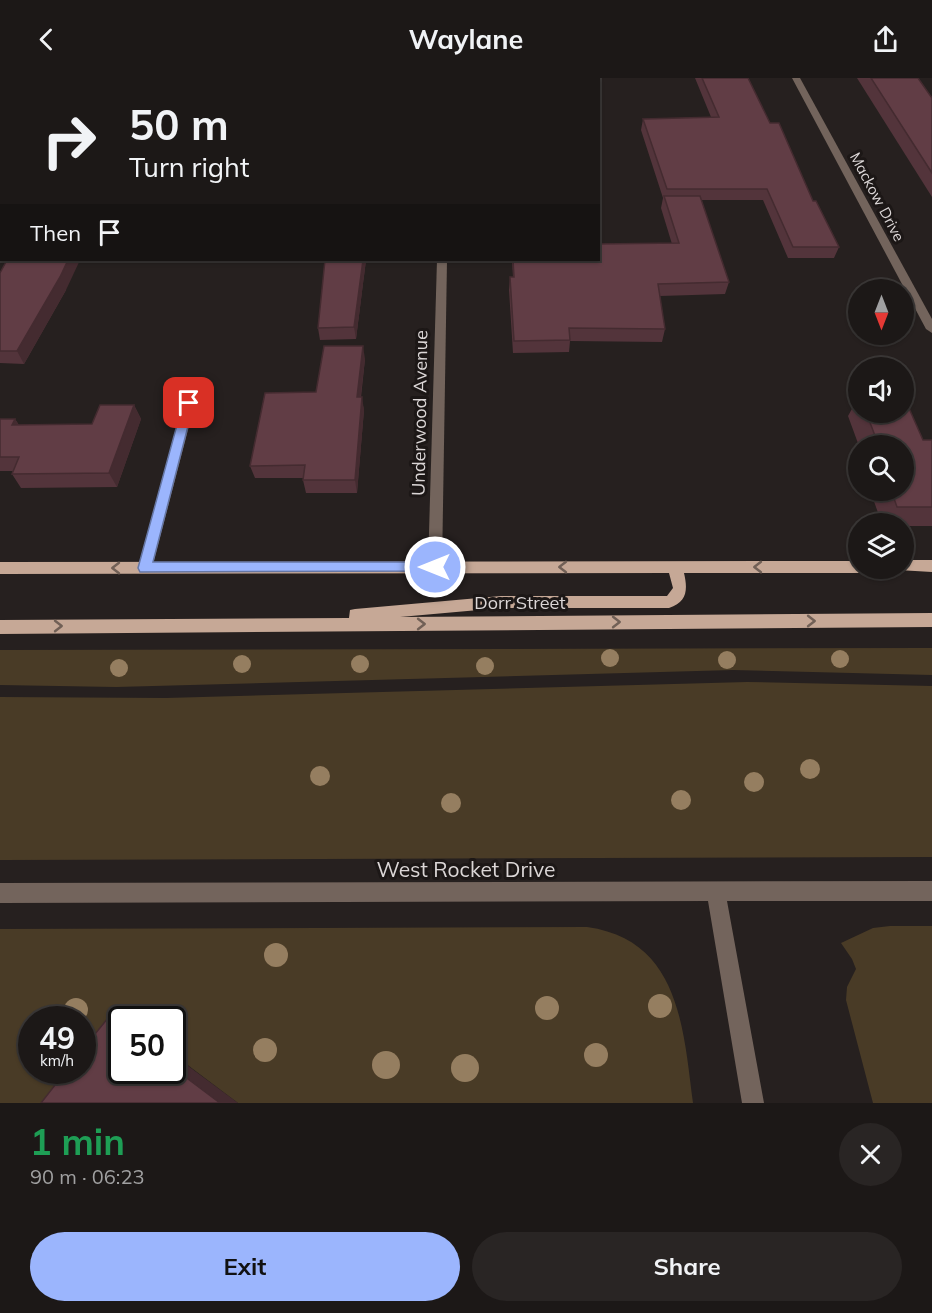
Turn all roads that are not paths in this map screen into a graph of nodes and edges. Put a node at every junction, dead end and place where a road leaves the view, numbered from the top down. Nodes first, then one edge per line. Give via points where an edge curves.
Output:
1 (796, 78) edge
2 (442, 261) edge
3 (932, 330) edge
4 (189, 403) dead end
5 (914, 566) edge
6 (932, 566) edge
7 (435, 567) junction
8 (675, 567) junction
9 (848, 567) edge
10 (0, 568) edge
11 (145, 568) junction
12 (932, 620) edge
13 (256, 625) junction
14 (0, 627) edge
15 (716, 891) junction
16 (932, 891) edge
17 (0, 893) edge
18 (753, 1103) edge

1 - 3 street, Mackow Drive
2 - 7 street, Underwood Avenue
4 - 11 street
5 - 6 main road
8 -> 7 main road, Dorr Street
7 - 11 main road, Dorr Street
9 -> 8 main road, Dorr Street
8 - 13 main road via 678,595 665,602 501,602
11 -> 10 main road, Dorr Street
13 -> 12 main road, Dorr Street
14 -> 13 main road, Dorr Street
15 - 16 street, West Rocket Drive
15 - 17 street, West Rocket Drive
15 - 18 street

